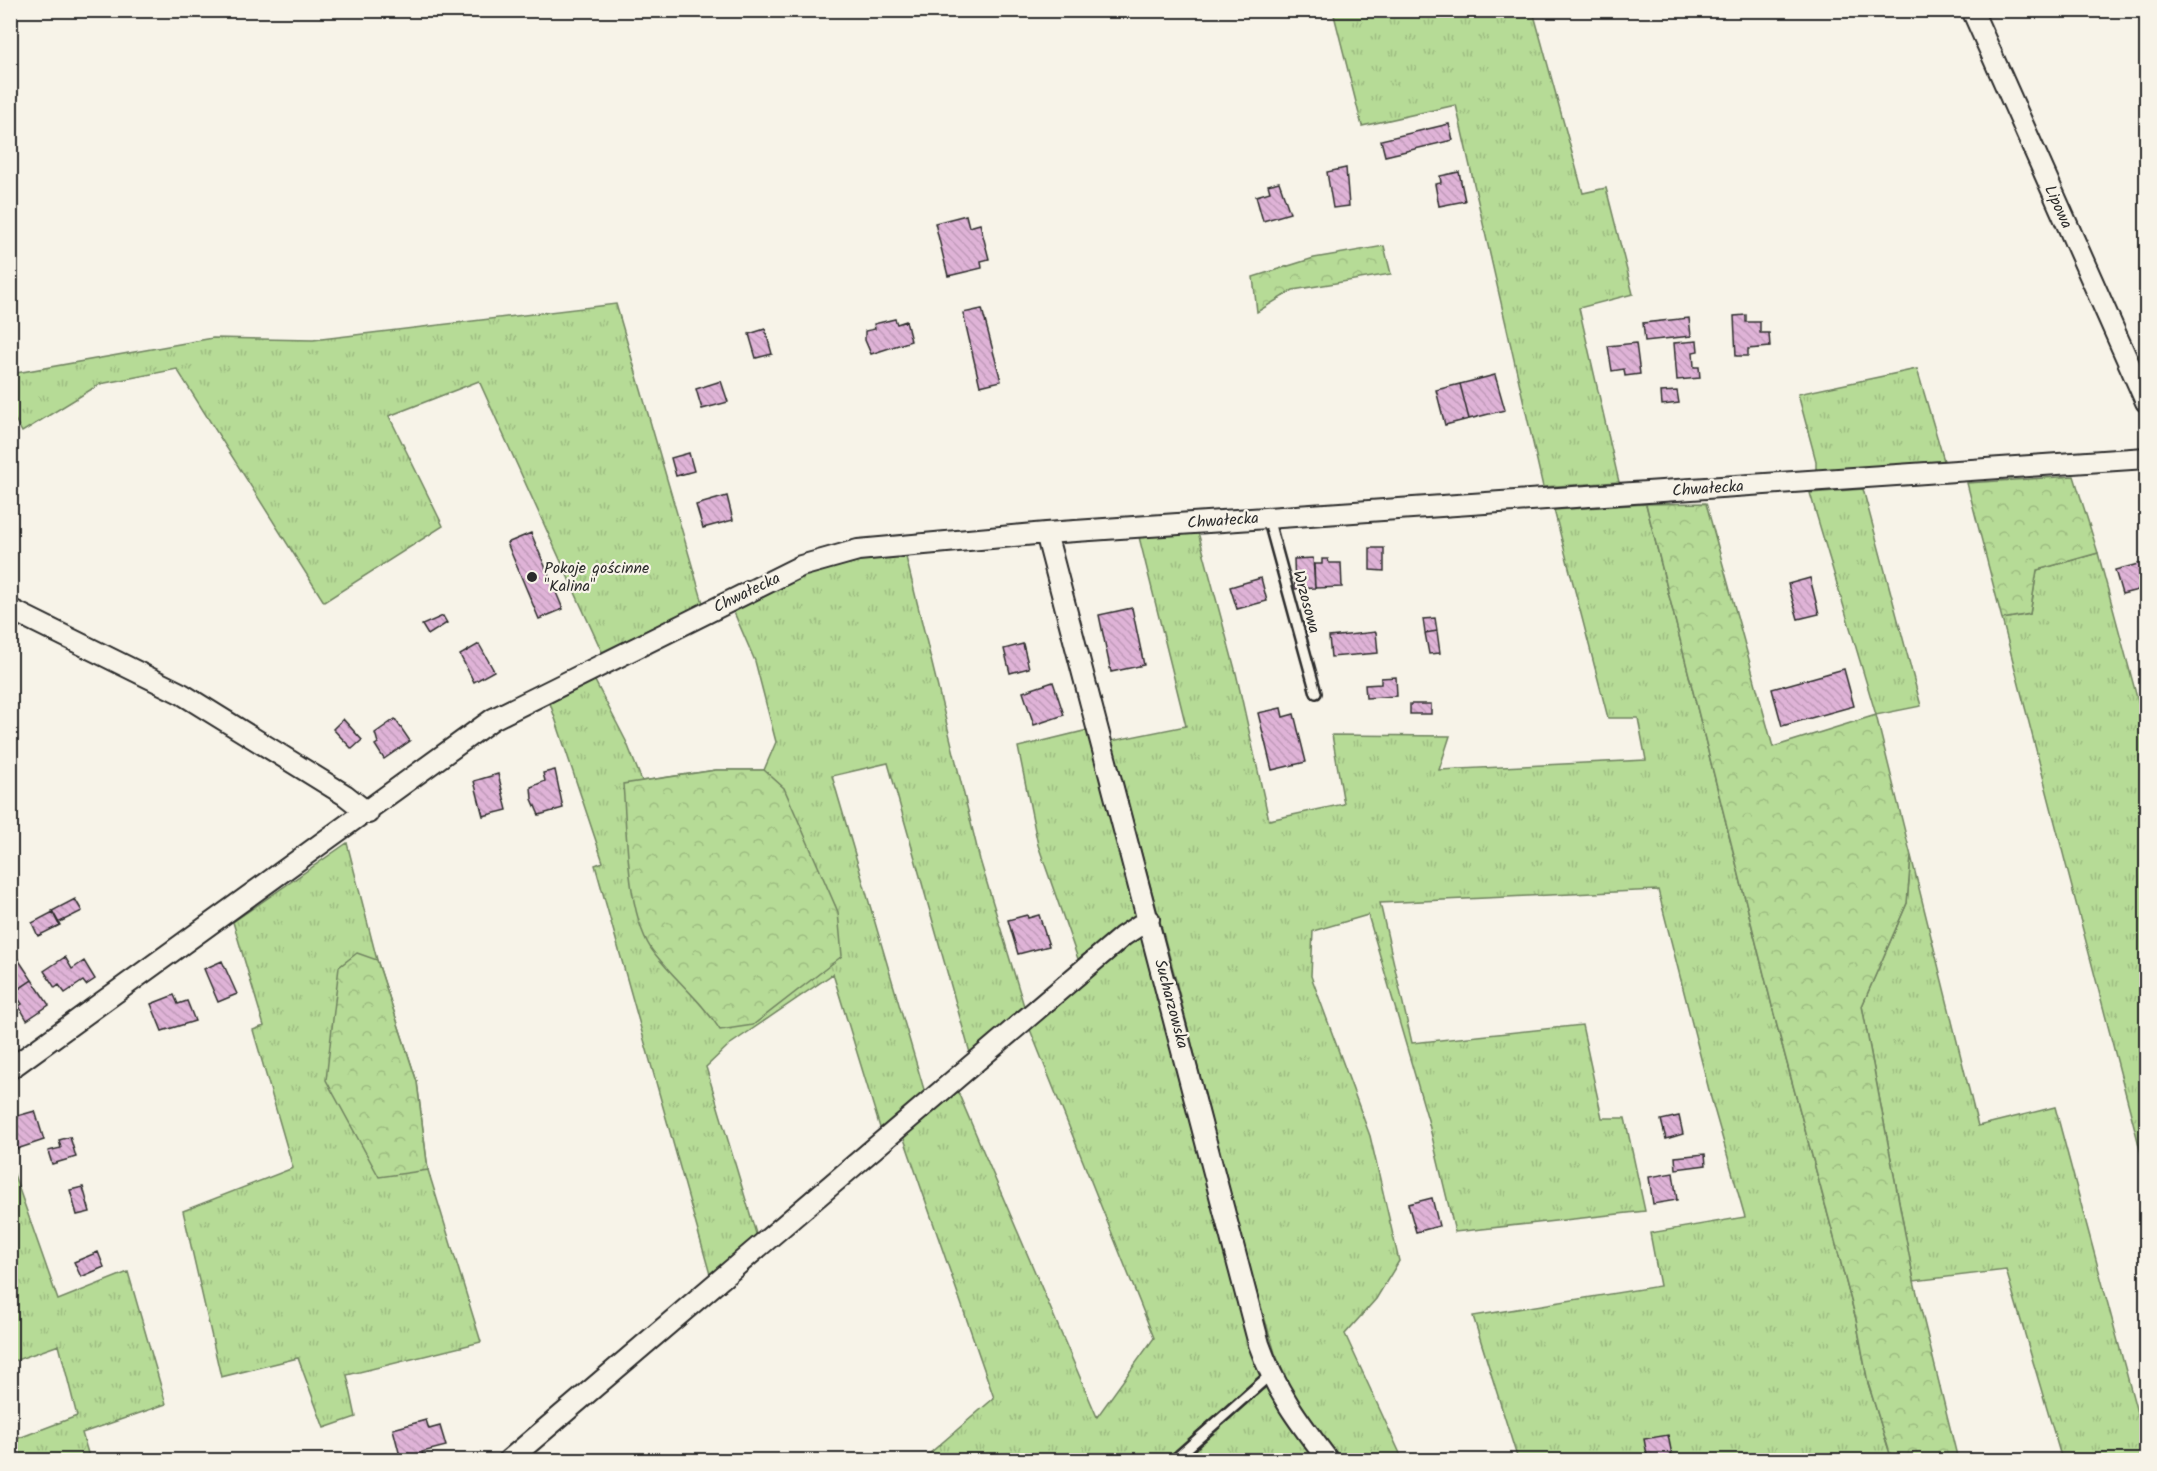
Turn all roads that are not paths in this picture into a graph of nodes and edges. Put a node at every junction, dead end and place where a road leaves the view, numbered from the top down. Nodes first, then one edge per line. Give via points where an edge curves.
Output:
1 (1972, 10) edge
2 (2146, 402) edge
3 (2146, 458) edge
4 (1268, 518) junction
5 (1046, 533) junction
6 (10, 609) edge
7 (1316, 693) dead end
8 (368, 813) junction
9 (1149, 919) junction
10 (10, 1069) edge
11 (1270, 1375) junction
12 (509, 1461) edge
13 (1174, 1461) edge
14 (1328, 1461) edge

1 - 2 street, Lipowa
3 - 4 street, Chwałecka
4 - 5 street, Chwałecka
4 - 7 lane, Wrzosowa
5 - 8 street, Chwałecka via 858,550 801,566 493,719
5 - 9 street, Sucharzowska
6 - 8 street via 182,694
8 - 10 street, Chwałecka
9 - 11 street, Sucharzowska
9 - 12 street via 1123,936
11 - 13 lane
11 - 14 street, Sucharzowska

